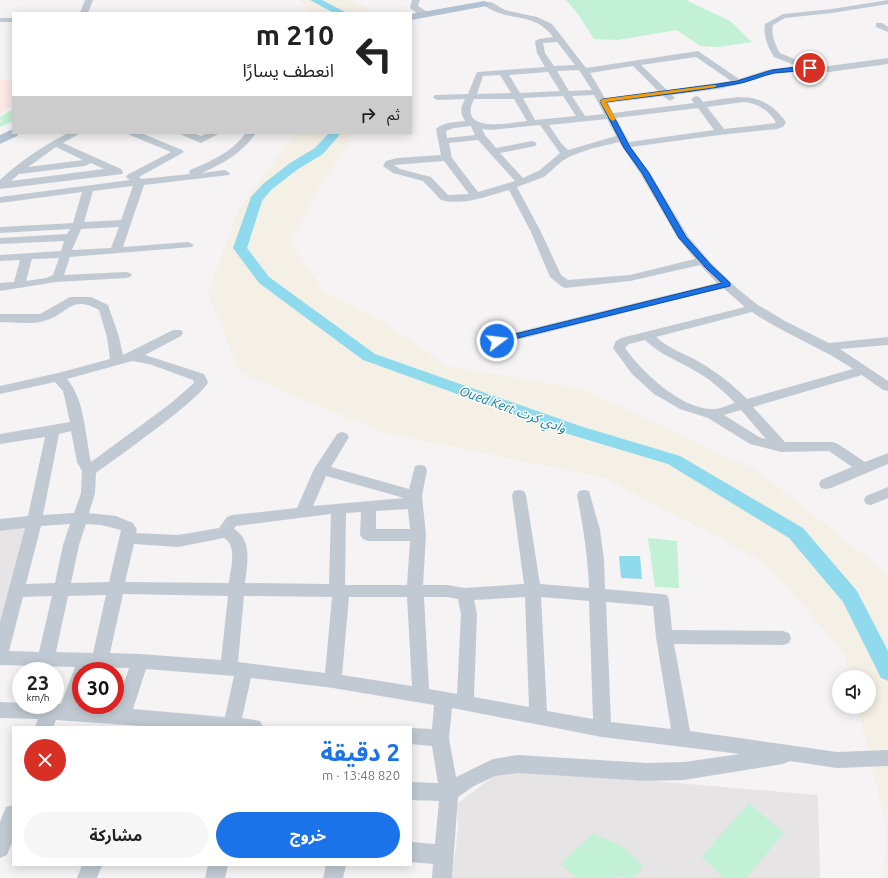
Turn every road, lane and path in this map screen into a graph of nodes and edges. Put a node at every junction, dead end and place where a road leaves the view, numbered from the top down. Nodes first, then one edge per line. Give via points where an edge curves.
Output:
1 (88, 0) edge
2 (416, 0) edge
3 (888, 2) edge
4 (488, 3) edge
5 (84, 12) edge
6 (426, 15) junction
7 (12, 16) edge
8 (0, 17) edge
9 (412, 17) edge
10 (0, 20) edge
11 (12, 20) edge
12 (879, 25) dead end
13 (888, 30) edge
14 (559, 39) junction
15 (888, 61) edge
16 (635, 64) junction
17 (805, 68) junction
18 (550, 69) junction
19 (583, 69) junction
20 (503, 72) junction
21 (738, 82) junction
22 (689, 90) junction
23 (598, 92) junction
24 (666, 93) junction
25 (567, 94) junction
26 (648, 95) junction
27 (517, 96) junction
28 (438, 97) dead end
29 (471, 97) junction
30 (603, 101) junction
31 (700, 104) junction
32 (677, 108) junction
33 (658, 110) junction
34 (611, 116) junction
35 (582, 119) junction
36 (543, 123) junction
37 (474, 124) junction
38 (533, 124) junction
39 (12, 128) edge
40 (719, 132) junction
41 (0, 134) edge
42 (12, 134) edge
43 (73, 134) edge
44 (135, 134) edge
45 (187, 134) edge
46 (213, 134) edge
47 (250, 134) edge
48 (481, 137) junction
49 (0, 140) edge
50 (201, 140) junction
51 (442, 141) junction
52 (624, 142) junction
53 (55, 143) junction
54 (532, 144) dead end
55 (494, 151) junction
56 (179, 152) junction
57 (567, 154) junction
58 (447, 158) junction
59 (87, 161) junction
60 (15, 171) junction
61 (117, 171) junction
62 (225, 173) dead end
63 (84, 175) junction
64 (181, 178) junction
65 (136, 179) junction
66 (516, 184) junction
67 (0, 186) edge
68 (87, 188) junction
69 (475, 195) junction
70 (0, 200) edge
71 (126, 223) junction
72 (78, 226) junction
73 (0, 230) edge
74 (71, 237) junction
75 (0, 241) edge
76 (188, 244) dead end
77 (116, 251) junction
78 (66, 255) junction
79 (27, 257) junction
80 (0, 258) edge
81 (703, 261) junction
82 (126, 275) dead end
83 (56, 279) junction
84 (727, 284) junction
85 (19, 285) junction
86 (0, 287) edge
87 (754, 308) junction
88 (0, 318) edge
89 (177, 333) dead end
90 (648, 336) junction
91 (497, 341) dead end
92 (888, 341) edge
93 (826, 347) junction
94 (132, 357) junction
95 (117, 360) junction
96 (864, 370) junction
97 (58, 377) junction
98 (888, 387) edge
99 (0, 390) edge
100 (744, 404) junction
101 (712, 414) junction
102 (78, 425) junction
103 (53, 431) junction
104 (342, 437) dead end
105 (1, 444) edge
106 (781, 447) junction
107 (888, 458) edge
108 (863, 468) junction
109 (321, 470) junction
110 (420, 470) dead end
111 (89, 471) junction
112 (826, 484) dead end
113 (888, 492) edge
114 (519, 495) dead end
115 (584, 495) dead end
116 (415, 500) junction
117 (871, 500) dead end
118 (369, 507) junction
119 (339, 508) junction
120 (303, 513) junction
121 (79, 518) junction
122 (34, 522) junction
123 (0, 525) edge
124 (226, 532) junction
125 (418, 535) junction
126 (126, 538) junction
127 (116, 588) junction
128 (62, 589) junction
129 (237, 589) junction
130 (533, 590) junction
131 (17, 591) junction
132 (339, 591) junction
133 (414, 591) junction
134 (465, 594) junction
135 (596, 595) junction
136 (664, 637) junction
137 (783, 638) dead end
138 (1, 659) edge
139 (46, 660) junction
140 (88, 662) edge
141 (140, 662) junction
142 (124, 663) edge
143 (72, 664) edge
144 (237, 669) junction
145 (333, 681) junction
146 (72, 689) edge
147 (421, 696) junction
148 (444, 699) junction
149 (465, 703) junction
150 (0, 710) edge
151 (122, 716) junction
152 (538, 716) junction
153 (54, 717) edge
154 (142, 722) edge
155 (232, 724) junction
156 (247, 726) edge
157 (602, 729) junction
158 (412, 736) edge
159 (440, 738) junction
160 (682, 738) junction
161 (798, 754) junction
162 (888, 758) edge
163 (412, 791) edge
164 (449, 792) junction
165 (9, 820) edge
166 (0, 848) edge
167 (412, 852) edge
168 (443, 855) junction
169 (92, 866) edge
170 (218, 866) edge
171 (336, 866) edge
172 (87, 878) edge
173 (215, 878) edge
174 (334, 878) edge
175 (442, 878) edge

1 - 5 street
2 - 6 street via 414,7
3 - 17 street via 783,16 769,24 770,40 777,55
4 - 6 main road
4 - 14 street via 543,22
6 - 9 main road
7 - 8 street
10 - 11 street
12 - 13 street
14 - 18 street via 539,42 541,54
14 - 19 street
15 - 17 street via 829,69
16 - 19 street
16 - 21 street via 700,55
16 - 24 street
17 - 21 street via 772,72
18 - 19 street
18 - 20 street
18 - 25 street
19 - 23 street
20 - 27 street
20 - 29 street via 480,74
21 - 22 street
22 - 24 street
22 - 31 street
23 - 25 street
23 - 30 street
24 - 26 street
24 - 32 street
25 - 27 street
25 - 35 street
26 - 30 street
26 - 33 street
27 - 29 street
27 - 38 street
28 - 29 street
29 - 37 street via 465,110
30 - 34 street
31 - 32 street
31 - 40 street
31 - 40 street via 754,100 763,104 781,122 777,126
32 - 33 street
33 - 34 street
34 - 35 street
34 - 52 street
35 - 36 street
36 - 38 street
36 - 57 street
37 - 38 street via 485,127
37 - 48 street
37 - 51 street via 453,125 441,129
39 - 41 main road
40 - 52 street
42 - 49 main road
43 - 53 street
44 - 56 street
45 - 50 street
46 - 50 street
47 - 64 street via 243,144 228,156
48 - 51 street
48 - 55 street
50 - 56 street
51 - 58 street
52 - 57 street via 583,148
52 - 81 street via 683,238
53 - 59 street
53 - 60 street
54 - 55 street
55 - 66 street
56 - 65 street
57 - 66 street via 554,161 540,175
58 - 69 street
58 - 69 street via 397,161 388,166 396,171 427,179 445,198
59 - 60 street
59 - 61 street
59 - 63 street
60 - 67 street
61 - 63 street
61 - 65 street
62 - 64 street
63 - 67 street
63 - 68 street
64 - 65 street
65 - 68 street
65 - 71 street
66 - 69 street
66 - 81 street via 556,277 564,284 630,278
68 - 70 street
68 - 72 street via 85,206
71 - 72 street
71 - 77 street
72 - 73 street
72 - 74 street
74 - 75 street
74 - 78 street
76 - 77 street
77 - 78 street
78 - 79 street
78 - 83 street
79 - 80 street
79 - 85 street
81 - 84 street
82 - 83 street
83 - 85 street
84 - 87 street
84 - 91 street
85 - 86 street
87 - 90 street
87 - 93 street
88 - 95 street via 42,318 70,301 91,301 104,308
89 - 94 street
90 - 100 street via 669,353 703,369
90 - 101 street via 623,342 619,348 656,390 694,409
92 - 93 street
93 - 96 street
94 - 95 street
94 - 111 street via 151,360 192,374 199,377 201,382 175,407
95 - 97 street
96 - 98 street
96 - 100 street
97 - 99 street
97 - 102 street via 69,390
100 - 101 street
100 - 106 street
101 - 106 street via 755,441
102 - 103 street
102 - 111 street via 84,462
103 - 105 street
103 - 122 street
104 - 109 street
106 - 108 street via 833,447
107 - 108 street
108 - 112 street
109 - 116 street
109 - 120 street
110 - 116 street
111 - 121 street via 88,493
113 - 117 street
114 - 130 street
115 - 135 street via 595,552
116 - 118 street
116 - 125 street
118 - 119 street
118 - 125 street via 368,535
119 - 120 street
119 - 132 street
120 - 124 street via 232,521
121 - 122 street
121 - 126 street via 128,526
121 - 128 street
122 - 123 street
122 - 131 street
124 - 126 street via 178,540
124 - 129 street via 234,536 239,545
125 - 133 street
126 - 127 street
127 - 128 street
127 - 129 street
127 - 140 street
128 - 131 street
128 - 139 street
129 - 132 street
129 - 144 street
130 - 134 street
130 - 135 street
130 - 152 street
131 - 138 street
132 - 133 street
132 - 145 street
133 - 134 street
133 - 147 street
134 - 149 street via 469,614
135 - 136 street via 661,600
135 - 157 street
136 - 137 street
136 - 160 street
138 - 139 street
139 - 143 street
141 - 142 street
141 - 144 street
141 - 151 street
144 - 145 street
144 - 155 street
145 - 147 street
146 - 153 street
147 - 148 street
148 - 149 street
148 - 159 street
149 - 152 street
150 - 153 street
151 - 153 street
151 - 154 street
152 - 157 street
154 - 155 street
155 - 156 street
157 - 160 street
158 - 159 street
159 - 164 street
160 - 161 street
161 - 162 street via 837,760
161 - 164 street via 684,771 647,772 514,764 493,768
163 - 164 street
164 - 168 street
165 - 166 street
167 - 168 street
168 - 175 street
169 - 172 street
170 - 173 street
171 - 174 street

